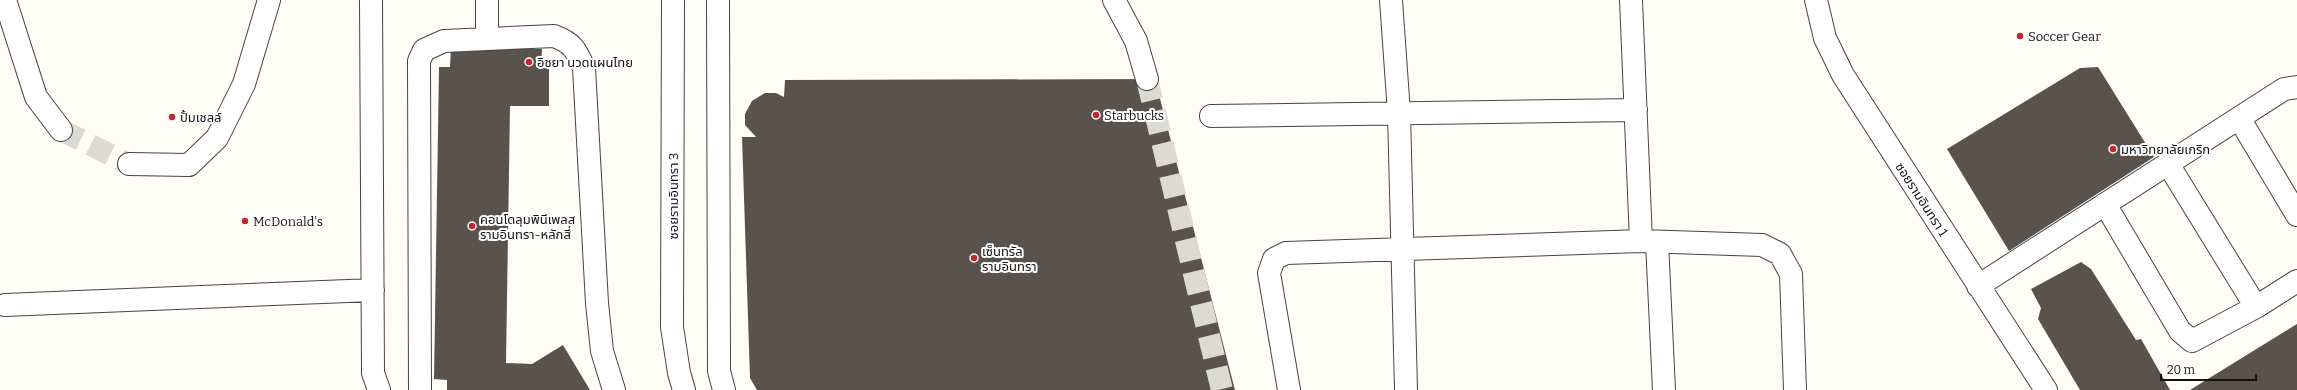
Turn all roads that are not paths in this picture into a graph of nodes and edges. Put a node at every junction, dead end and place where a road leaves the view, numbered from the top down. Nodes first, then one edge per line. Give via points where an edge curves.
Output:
1 (5, 0) edge
2 (270, 0) edge
3 (370, 0) edge
4 (487, 0) edge
5 (673, 0) edge
6 (718, 0) edge
7 (1114, 0) edge
8 (1391, 0) edge
9 (1631, 0) edge
10 (1816, 0) edge
11 (487, 37) junction
12 (1147, 79) tunnel mouth
13 (2297, 87) edge
14 (1636, 110) junction
15 (1399, 113) junction
16 (1211, 116) dead end
17 (2239, 118) junction
18 (61, 130) tunnel mouth
19 (129, 164) tunnel mouth
20 (2168, 164) junction
21 (2105, 204) junction
22 (2297, 215) edge
23 (1649, 242) junction
24 (1403, 248) junction
25 (2297, 281) edge
26 (1978, 286) junction
27 (373, 290) junction
28 (5, 305) dead end
29 (2256, 307) junction
30 (379, 390) edge
31 (420, 390) edge
32 (614, 390) edge
33 (684, 390) edge
34 (724, 390) edge
35 (1289, 390) edge
36 (1406, 390) edge
37 (1664, 390) edge
38 (1795, 390) edge
39 (2046, 390) edge

1 - 18 street via 36,97
2 - 19 street via 244,84 217,138 190,165
3 - 27 street
4 - 11 street
5 - 33 street, ซอยรามอินทรา 3 via 672,327
6 - 34 street via 719,371
7 - 12 street via 1136,42
8 - 15 street
9 - 14 street
10 - 26 street, ซอยรามอินทรา 1 via 1825,38 1843,75
11 - 31 street via 444,41 424,50 419,61
11 - 32 street via 554,36 568,41 577,52 584,68 597,303 602,350
13 - 17 street via 2284,89
14 - 15 street
14 - 23 street
15 - 16 street
15 - 24 street
17 - 20 street
17 - 22 street
20 - 21 street
20 - 29 street
21 - 26 street
21 - 29 street via 2180,331 2192,341
23 - 24 street
23 - 37 street
23 - 38 street via 1762,245 1780,254 1791,274
24 - 35 street via 1286,253 1274,259 1269,273
24 - 36 street
25 - 29 street
26 - 39 street, ซอยรามอินทรา 1
27 - 28 street
27 - 30 street via 373,373

